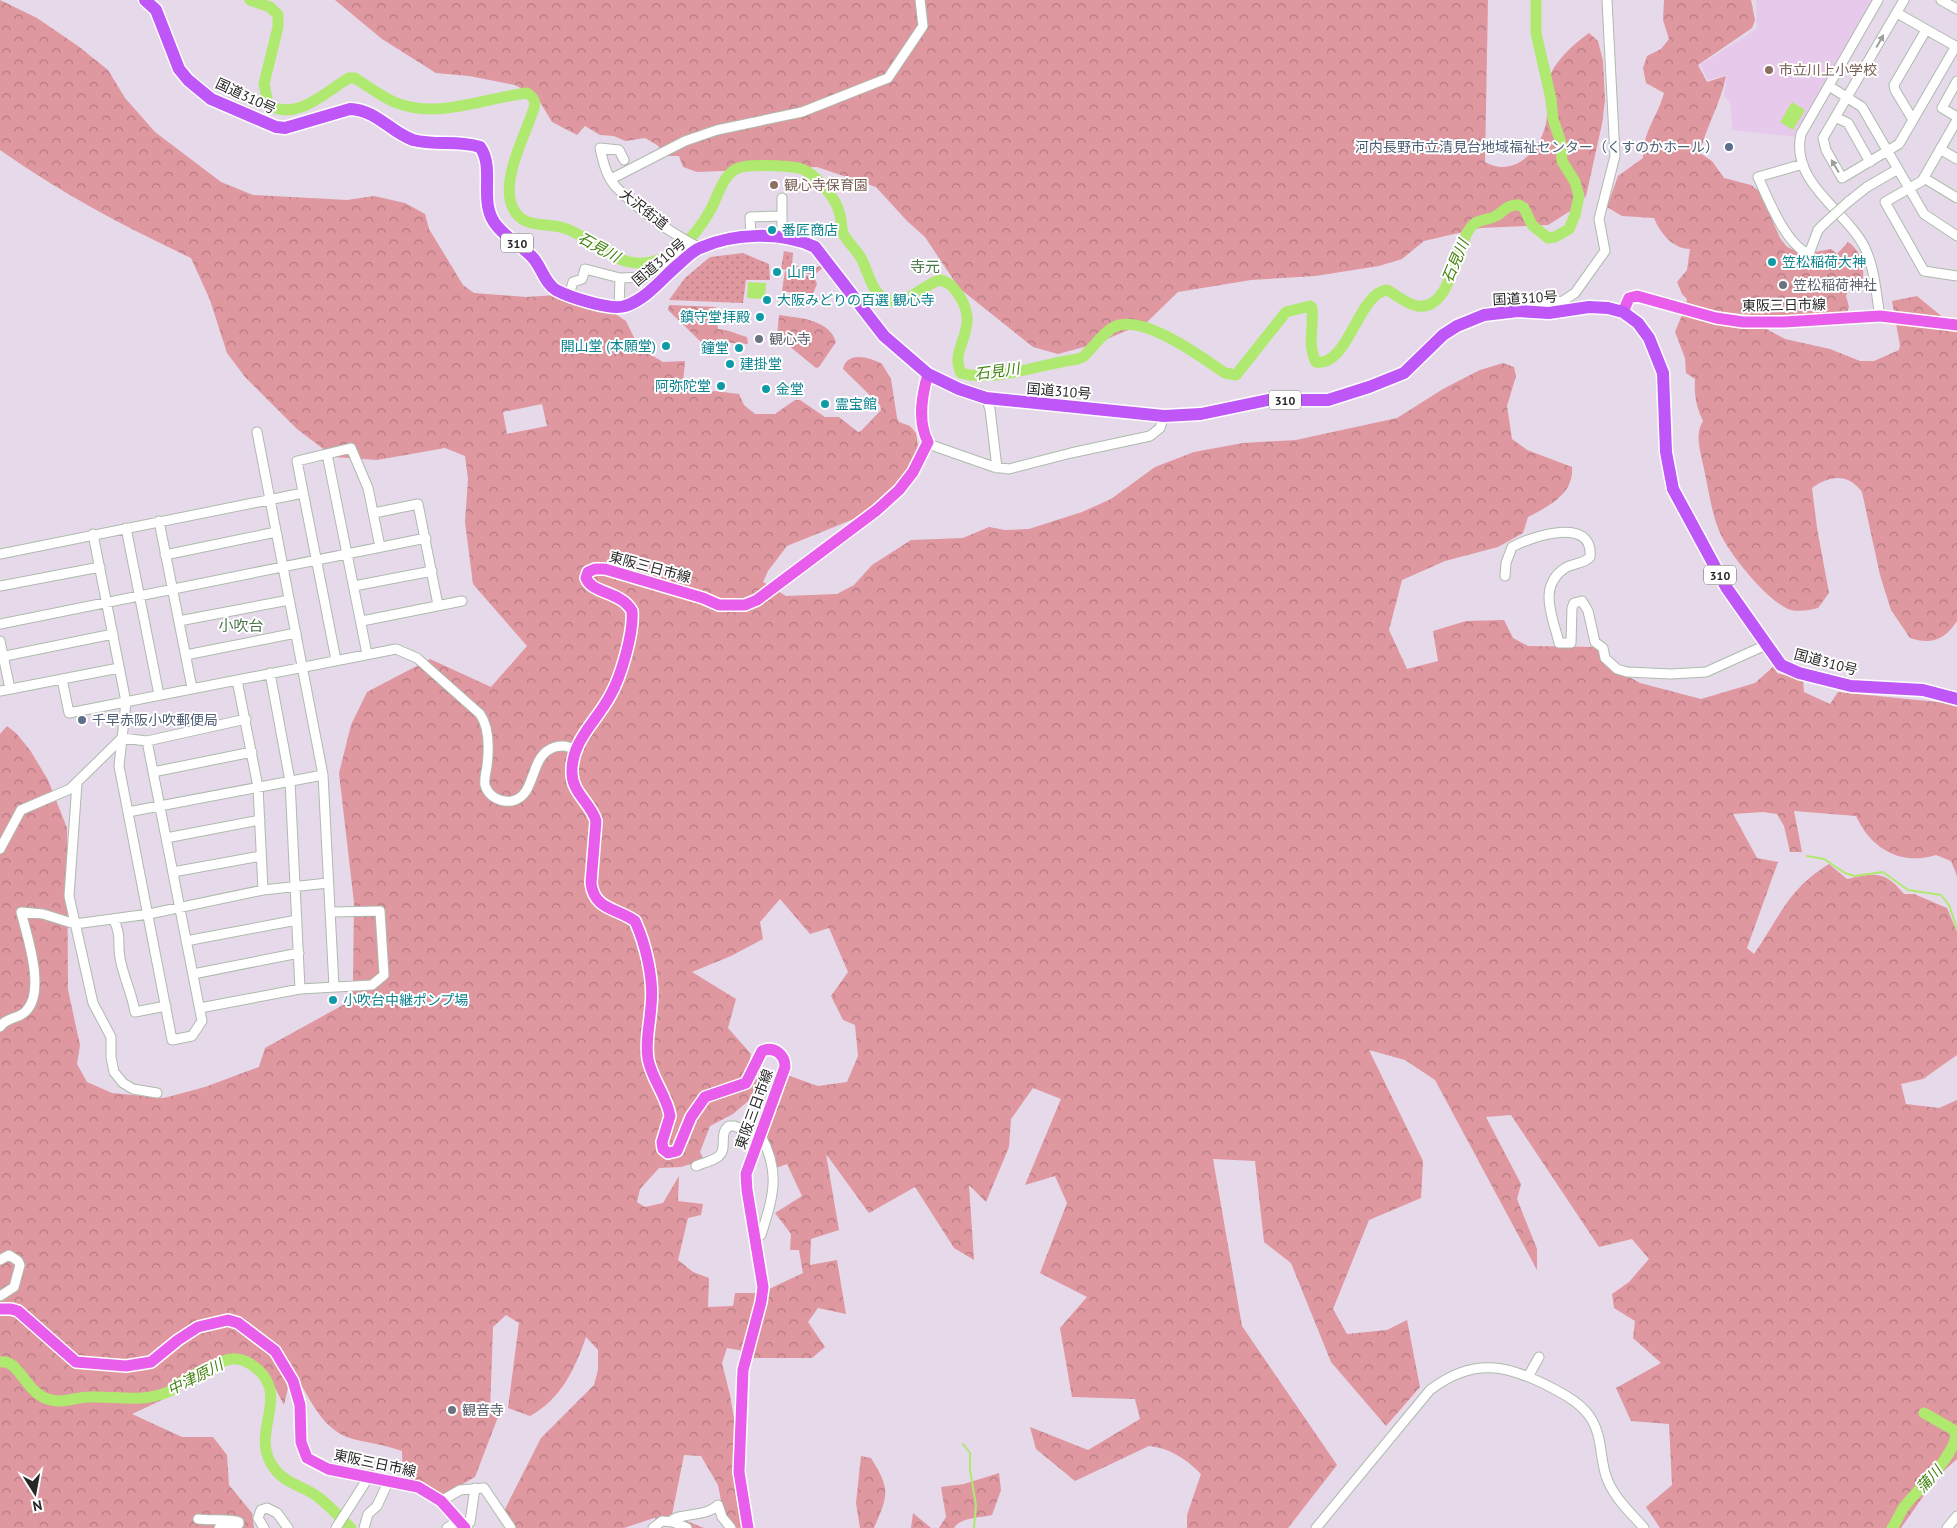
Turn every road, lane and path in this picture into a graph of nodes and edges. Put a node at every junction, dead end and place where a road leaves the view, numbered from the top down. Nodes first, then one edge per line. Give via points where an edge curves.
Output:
1 (145, 0) edge
2 (920, 0) edge
3 (1607, 0) edge
4 (1878, 0) edge
5 (1904, 0) edge
6 (1942, 0) edge
7 (1957, 9) edge
8 (1897, 13) junction
9 (1926, 30) junction
10 (1956, 47) edge
11 (1957, 81) edge
12 (1829, 86) junction
13 (1848, 99) junction
14 (1837, 118) junction
15 (1957, 119) edge
16 (1913, 120) junction
17 (1940, 149) junction
18 (1888, 152) junction
19 (1957, 159) edge
20 (624, 160) dead end
21 (1870, 162) junction
22 (1803, 164) junction
23 (1898, 169) junction
24 (1924, 178) junction
25 (612, 181) junction
26 (1910, 188) junction
27 (782, 198) dead end
28 (1957, 198) edge
29 (782, 216) junction
30 (1957, 236) edge
31 (751, 237) junction
32 (782, 238) junction
33 (691, 243) junction
34 (1957, 276) edge
35 (620, 278) junction
36 (569, 294) junction
37 (618, 308) junction
38 (1535, 312) junction
39 (1623, 312) junction
40 (1880, 316) junction
41 (1957, 325) edge
42 (928, 374) junction
43 (986, 398) junction
44 (1164, 416) junction
45 (257, 432) dead end
46 (928, 442) junction
47 (327, 454) junction
48 (997, 468) junction
49 (302, 493) junction
50 (270, 499) junction
51 (374, 513) junction
52 (159, 521) junction
53 (126, 528) junction
54 (276, 532) junction
55 (92, 534) junction
56 (426, 538) junction
57 (380, 547) junction
58 (0, 554) edge
59 (347, 554) junction
60 (165, 555) junction
61 (316, 560) junction
62 (283, 567) junction
63 (100, 568) junction
64 (432, 571) junction
65 (1506, 576) dead end
66 (0, 586) edge
67 (354, 586) junction
68 (173, 589) junction
69 (139, 595) junction
70 (289, 600) junction
71 (107, 601) junction
72 (462, 601) dead end
73 (438, 605) junction
74 (179, 621) junction
75 (362, 621) junction
76 (0, 624) edge
77 (296, 633) junction
78 (113, 634) junction
79 (0, 641) edge
80 (1766, 645) junction
81 (367, 654) junction
82 (186, 655) junction
83 (1, 656) edge
84 (336, 660) junction
85 (302, 666) junction
86 (119, 668) junction
87 (270, 673) junction
88 (62, 679) junction
89 (237, 680) junction
90 (192, 688) junction
91 (10, 689) junction
92 (0, 691) edge
93 (159, 695) junction
94 (1957, 699) edge
95 (126, 702) junction
96 (246, 719) junction
97 (122, 738) junction
98 (146, 740) junction
99 (576, 750) junction
100 (252, 752) junction
101 (153, 772) junction
102 (323, 774) junction
103 (290, 781) junction
104 (77, 783) junction
105 (258, 787) junction
106 (160, 806) junction
107 (128, 812) junction
108 (260, 820) junction
109 (166, 838) junction
110 (0, 849) edge
111 (261, 856) junction
112 (173, 872) junction
113 (328, 883) junction
114 (296, 885) junction
115 (263, 890) junction
116 (180, 908) junction
117 (332, 912) junction
118 (148, 914) junction
119 (114, 920) junction
120 (297, 920) junction
121 (74, 924) junction
122 (186, 941) junction
123 (299, 953) junction
124 (193, 974) junction
125 (334, 987) junction
126 (300, 989) junction
127 (166, 1006) junction
128 (200, 1008) junction
129 (0, 1027) edge
130 (157, 1094) dead end
131 (761, 1136) junction
132 (696, 1166) dead end
133 (755, 1236) junction
134 (1, 1256) edge
135 (0, 1296) edge
136 (0, 1309) edge
137 (1539, 1357) dead end
138 (1529, 1376) junction
139 (370, 1476) junction
140 (389, 1480) junction
141 (475, 1488) junction
142 (380, 1500) junction
143 (441, 1501) junction
144 (380, 1511) dead end
145 (1957, 1516) edge
146 (198, 1520) dead end
147 (670, 1522) junction
148 (463, 1525) edge
149 (336, 1527) edge
150 (219, 1528) edge
151 (264, 1528) edge
152 (288, 1528) edge
153 (364, 1528) edge
154 (447, 1528) edge
155 (511, 1528) edge
156 (653, 1528) edge
157 (687, 1528) edge
158 (731, 1528) edge
159 (748, 1528) edge
160 (1316, 1528) edge
161 (1644, 1528) edge
162 (1947, 1528) edge

1 - 36 highway, 国道310号 / 310 via 156,10 179,69 211,100 232,110 285,128 360,109 413,140 480,146 487,159 486,188 493,221 534,260 551,285
2 - 25 street via 923,26 888,78 802,112 717,130 686,141 614,176
3 - 38 street via 1615,156 1599,219 1605,251 1575,293 1563,302 1541,304
4 - 12 street
5 - 8 street
6 - 7 street
8 - 9 street
13 -> 8 street
9 - 10 street
9 - 16 street via 1894,84
10 - 16 street
11 - 15 street via 1942,108
12 - 13 street
12 - 22 street via 1801,134
13 - 14 street
13 - 18 street via 1862,107
14 - 21 street via 1848,123
21 -> 14 street via 1842,178 1823,138
15 - 17 street
16 - 18 street via 1899,144
17 - 19 street
17 - 24 street
18 - 21 street
18 - 23 street
20 - 25 street, 大沢街道 via 619,150 600,148
22 - 23 street, bridge via 1758,177 1779,222 1800,250 1809,254 1818,230 1826,222 1867,187
22 - 40 street via 1816,188 1865,248 1874,277
23 - 26 street
24 - 26 street
24 - 28 street
25 - 33 street, 大沢街道 via 646,212
26 - 30 street via 1924,214
26 - 34 street via 1885,202 1924,271
27 - 29 street
29 - 31 street via 750,217
29 - 32 street
31 - 32 highway, 国道310号 / 310
31 - 33 highway, 国道310号 / 310
32 - 42 highway, 国道310号 / 310 via 801,240 815,247 878,330
33 - 35 street via 691,248 646,277
33 - 37 highway, 国道310号 / 310 via 649,292 632,304
35 - 36 street via 585,269 582,279 573,282
35 - 37 street
36 - 37 highway, 国道310号 / 310
38 - 39 highway, 国道310号 / 310 via 1589,307
38 - 44 highway, 国道310号 / 310 via 1484,315 1457,326 1404,372 1328,400 1268,400 1201,414
39 - 40 main road, 東阪三日市線 via 1629,298 1637,296 1716,318 1743,322
39 - 80 highway, 国道310号 / 310 via 1638,323 1649,338 1660,365 1665,390 1666,452 1673,489 1726,586
40 - 41 main road, 東阪三日市線
42 - 43 highway, 国道310号 / 310
42 - 46 main road via 922,420
43 - 44 highway, 国道310号 / 310
43 - 48 street
44 - 48 street via 1160,428 1150,436 1070,452 1016,469
45 - 50 street
46 - 48 street
46 - 99 main road, 東阪三日市線 via 913,472 877,510 758,600 745,605 719,605 605,569 588,572 588,582 621,598 628,605 633,619 618,678
47 - 49 street via 298,462
47 - 51 street via 351,448 368,488
47 - 59 street
49 - 50 street
49 - 61 street
50 - 52 street
50 - 54 street
51 - 56 street via 418,504
51 - 57 street
52 - 53 street
52 - 60 street
53 - 55 street
53 - 69 street
54 - 60 street
54 - 62 street
55 - 58 street
55 - 63 street
56 - 57 street
56 - 64 street
57 - 59 street
59 - 61 street
59 - 67 street
60 - 68 street
61 - 62 street
61 - 84 street
62 - 68 street
62 - 70 street
63 - 66 street
63 - 71 street
64 - 67 street
64 - 73 street
65 - 80 street via 1506,563 1512,547 1525,540 1556,532 1584,537 1588,541 1590,557 1559,572 1549,589 1547,599 1558,643 1571,643 1572,608 1574,603 1582,601 1588,611 1595,642 1603,648 1605,658 1627,672 1706,672
67 - 75 street
68 - 69 street
68 - 74 street
69 - 71 street
69 - 93 street
70 - 74 street
70 - 77 street
71 - 76 street
71 - 78 street
72 - 73 street
73 - 75 street
74 - 82 street
75 - 81 street
77 - 82 street
77 - 85 street
78 - 83 street
78 - 86 street
79 - 83 street
80 - 94 highway, 国道310号 / 310 via 1781,665 1799,673 1851,686 1922,690
81 - 84 street
81 - 99 street via 396,649 412,655 473,705 485,723 486,785 496,799 510,802 521,797 537,760 549,749 564,745
82 - 90 street
83 - 91 street
84 - 85 street
85 - 87 street
85 - 102 street
86 - 88 street
86 - 95 street
87 - 89 street
87 - 103 street
88 - 91 street
88 - 95 street via 69,713
89 - 90 street
89 - 96 street
90 - 93 street
91 - 92 street
93 - 95 street
95 - 97 street
96 - 98 street
96 - 100 street
97 - 98 street
97 - 104 street
97 - 107 street via 119,766
98 - 101 street
99 - 131 main road, 東阪三日市線 via 572,765 573,782 596,820 592,891 604,906 635,921 644,948 652,998 648,1058 670,1116 662,1142 663,1150 668,1153 677,1150 691,1117 705,1097 746,1083 757,1058 762,1051 770,1049 780,1054 785,1068
100 - 101 street
100 - 105 street
101 - 106 street
102 - 103 street
102 - 113 street
103 - 105 street
103 - 114 street
104 - 110 street via 21,810
104 - 121 street via 69,896
105 - 106 street
105 - 108 street
106 - 107 street
106 - 109 street
107 - 118 street
108 - 109 street
108 - 111 street
109 - 112 street
111 - 112 street
111 - 115 street
112 - 116 street
113 - 114 street
113 - 117 street
114 - 115 street
114 - 120 street
115 - 116 street
116 - 118 street
116 - 122 street
117 - 125 street
117 - 125 street via 380,911 384,975 372,985
118 - 119 street
118 - 127 street
119 - 121 street
119 - 127 street via 120,934 120,958 135,1012
120 - 122 street
120 - 123 street
121 - 129 street via 43,914 21,912 34,966 33,1000 27,1011
121 - 130 street via 93,1003 111,1037 114,1072 123,1083 134,1089
122 - 124 street
123 - 124 street
123 - 126 street
124 - 128 street
125 - 126 street
126 - 128 street
127 - 128 street via 172,1040 192,1036 202,1021
131 - 132 street via 729,1126 722,1134 723,1150 720,1155
131 - 133 main road, 東阪三日市線 via 746,1174
131 - 133 street via 773,1160 772,1200 761,1234
133 - 159 main road, 東阪三日市線 via 763,1287 744,1364 738,1472
134 - 135 street via 14,1257 20,1268 14,1287
136 - 139 main road, 東阪三日市線 via 18,1312 70,1358 83,1363 144,1364 156,1359 198,1327 228,1320 238,1323 275,1351 293,1381 300,1405 301,1442 308,1458 328,1469
137 - 138 street
138 - 160 street via 1508,1369 1486,1367 1464,1370 1439,1383 1420,1401
138 - 161 street via 1572,1399 1588,1414 1598,1434 1608,1483
139 - 140 main road, 東阪三日市線
139 - 149 street
140 - 142 street
140 - 143 main road, 東阪三日市線 via 418,1487
141 - 143 street via 460,1490
141 - 148 street via 470,1522
141 - 155 street via 484,1488 488,1492
142 - 144 street
142 - 153 street via 368,1514
143 - 148 main road, 東阪三日市線
145 - 162 street
146 - 150 street via 239,1522
147 - 156 street via 662,1521
147 - 157 street
147 - 158 street via 670,1519 708,1512 718,1505
148 - 154 street
151 - 152 street via 258,1518 261,1510 267,1508 277,1513

